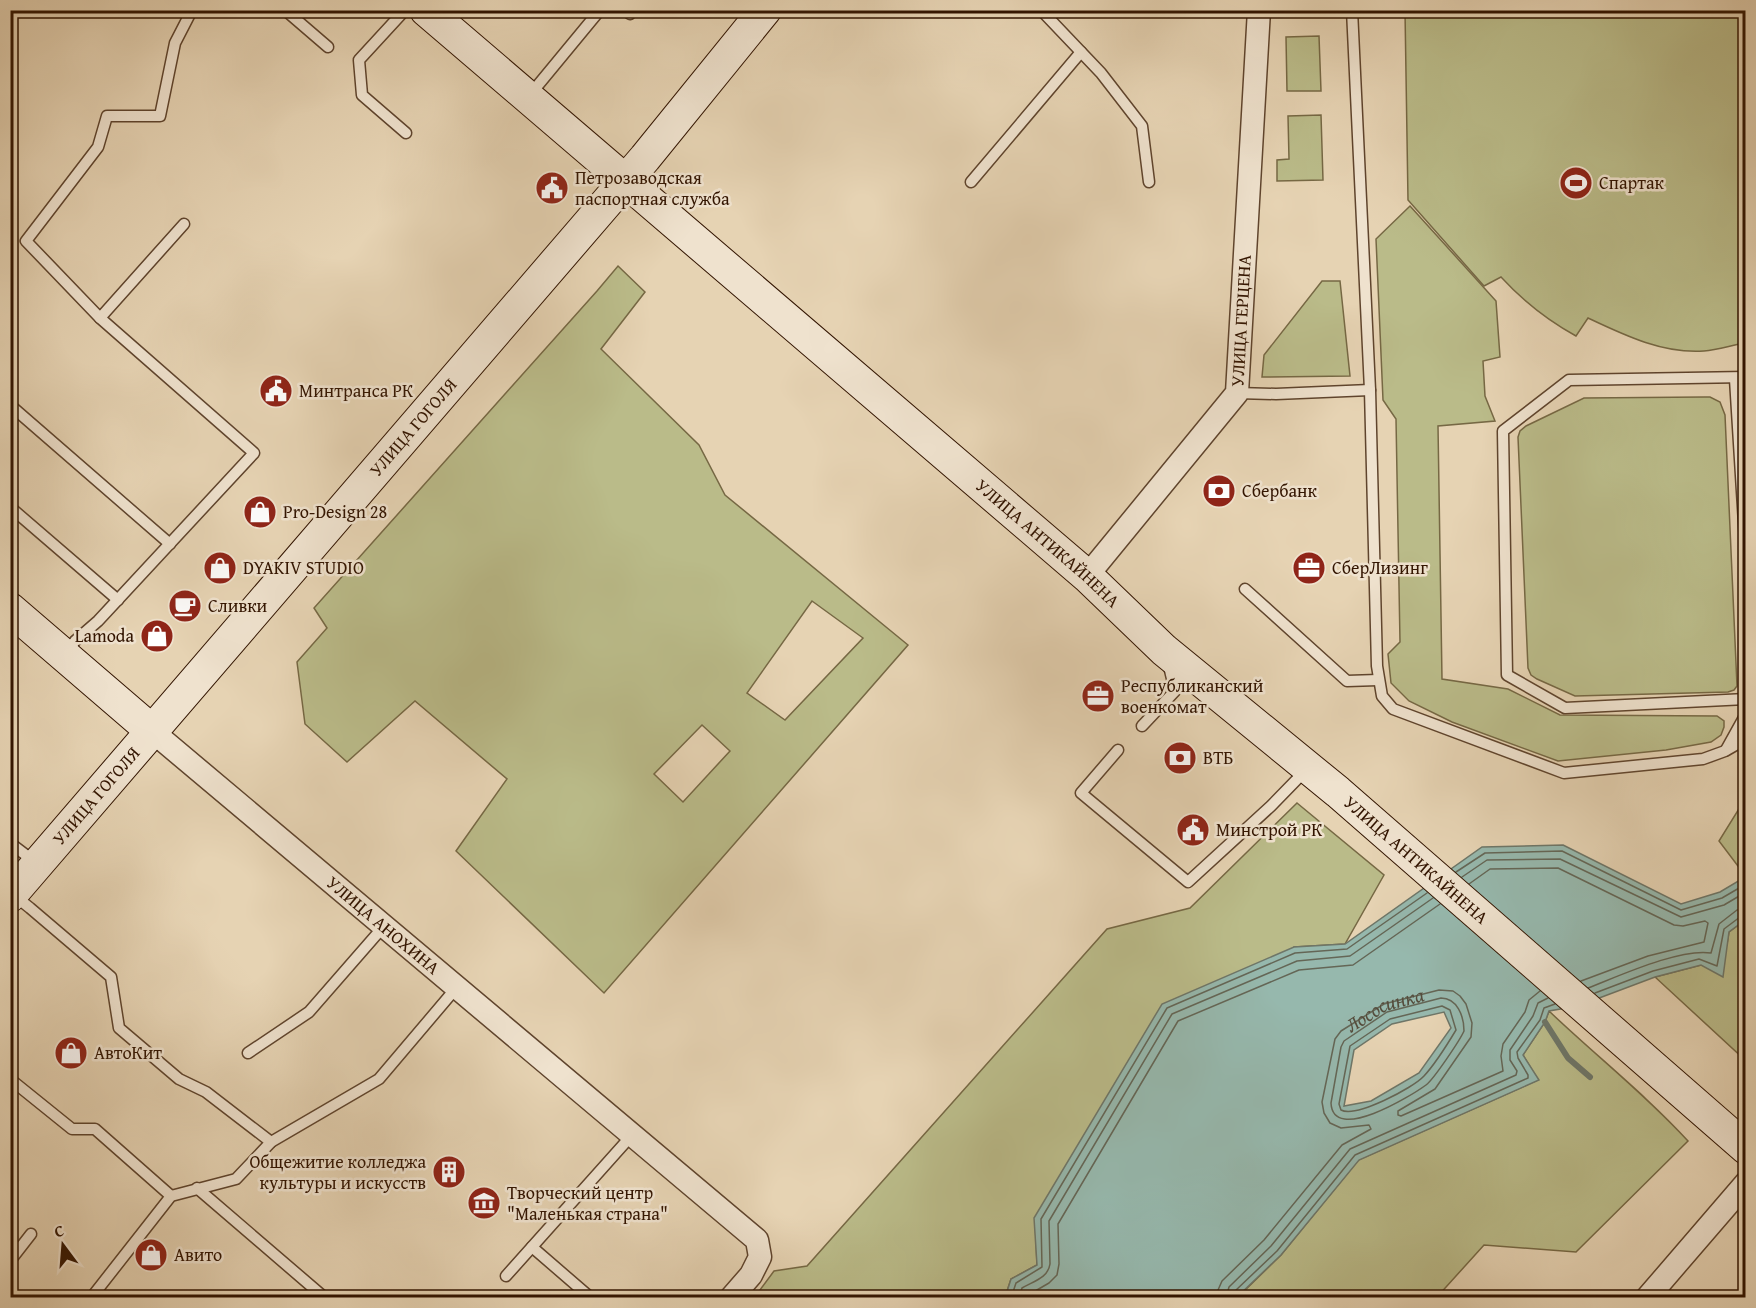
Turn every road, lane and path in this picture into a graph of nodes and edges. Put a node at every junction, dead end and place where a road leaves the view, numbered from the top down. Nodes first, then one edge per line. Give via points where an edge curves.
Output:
1 (192, 10) edge
2 (285, 10) edge
3 (405, 10) edge
4 (426, 10) edge
5 (600, 10) edge
6 (625, 10) edge
7 (633, 10) edge
8 (765, 10) edge
9 (1041, 10) edge
10 (1258, 10) edge
11 (1352, 10) edge
12 (328, 47) dead end
13 (1081, 52) junction
14 (528, 98) junction
15 (406, 133) dead end
16 (625, 180) junction
17 (971, 182) dead end
18 (1149, 182) dead end
19 (184, 224) dead end
20 (100, 318) junction
21 (1740, 378) edge
22 (1370, 390) junction
23 (1238, 393) junction
24 (10, 405) edge
25 (10, 507) edge
26 (170, 544) junction
27 (1746, 556) edge
28 (1087, 576) junction
29 (1245, 589) dead end
30 (118, 600) junction
31 (10, 609) edge
32 (1164, 650) junction
33 (65, 656) junction
34 (1378, 680) junction
35 (1746, 699) edge
36 (1746, 714) edge
37 (1142, 726) dead end
38 (152, 731) junction
39 (1746, 739) edge
40 (1118, 750) dead end
41 (1725, 751) junction
42 (1309, 768) junction
43 (10, 843) edge
44 (37, 864) junction
45 (11, 895) edge
46 (384, 926) junction
47 (457, 987) junction
48 (248, 1053) dead end
49 (10, 1079) edge
50 (632, 1135) junction
51 (271, 1142) junction
52 (1746, 1148) edge
53 (1746, 1183) edge
54 (197, 1188) junction
55 (171, 1196) junction
56 (31, 1234) dead end
57 (532, 1247) junction
58 (10, 1261) edge
59 (506, 1276) dead end
60 (91, 1298) edge
61 (325, 1298) edge
62 (591, 1298) edge
63 (731, 1298) edge
64 (1647, 1298) edge

1 - 20 lane via 175,44 160,116 107,116 98,147 26,241
2 - 12 lane
3 - 15 lane via 359,60 362,95
4 - 14 main road, УЛИЦА АНТИКАЙНЕНА
5 - 14 lane
6 - 7 lane via 630,14
8 - 16 main road, УЛИЦА ГОГОЛЯ
9 - 13 lane
10 - 23 street, УЛИЦА ГЕРЦЕНА
11 - 22 lane
13 - 17 lane
13 - 18 lane via 1142,126
14 - 16 main road, УЛИЦА АНТИКАЙНЕНА
16 - 28 main road, УЛИЦА АНТИКАЙНЕНА
16 - 38 main road, УЛИЦА ГОГОЛЯ
19 - 20 lane
20 - 26 lane via 254,453
21 - 27 lane
21 - 35 lane via 1569,380 1503,431 1507,675 1565,708
22 - 23 lane
22 - 34 lane
23 - 28 street, УЛИЦА ГЕРЦЕНА
24 - 26 lane
25 - 30 lane
26 - 30 lane
28 - 32 main road, УЛИЦА АНТИКАЙНЕНА
29 - 34 lane via 1347,681
30 - 33 lane via 75,641
31 - 33 main road, УЛИЦА АНОХИНА
32 - 37 lane via 1175,691
32 - 42 main road, УЛИЦА АНТИКАЙНЕНА
33 - 38 main road, УЛИЦА АНОХИНА
34 - 41 lane via 1382,696 1393,709 1564,773 1703,759
36 - 41 lane
38 - 44 main road, УЛИЦА ГОГОЛЯ
38 - 46 street, УЛИЦА АНОХИНА
39 - 41 lane
40 - 42 lane via 1081,793 1188,882
42 - 52 main road, УЛИЦА АНТИКАЙНЕНА
43 - 44 lane
44 - 45 main road, УЛИЦА ГОГОЛЯ
45 - 51 lane via 111,977 119,1028 179,1079 206,1092
46 - 47 street, УЛИЦА АНОХИНА
46 - 48 lane via 309,1012
47 - 50 street, УЛИЦА АНОХИНА
47 - 51 lane via 379,1079
49 - 55 lane via 72,1129 95,1129
50 - 57 lane
50 - 63 street, УЛИЦА АНОХИНА via 757,1240 760,1257
51 - 54 lane via 236,1179
53 - 64 street
54 - 55 lane
54 - 61 lane
55 - 60 lane
56 - 58 lane
57 - 59 lane
57 - 62 lane

